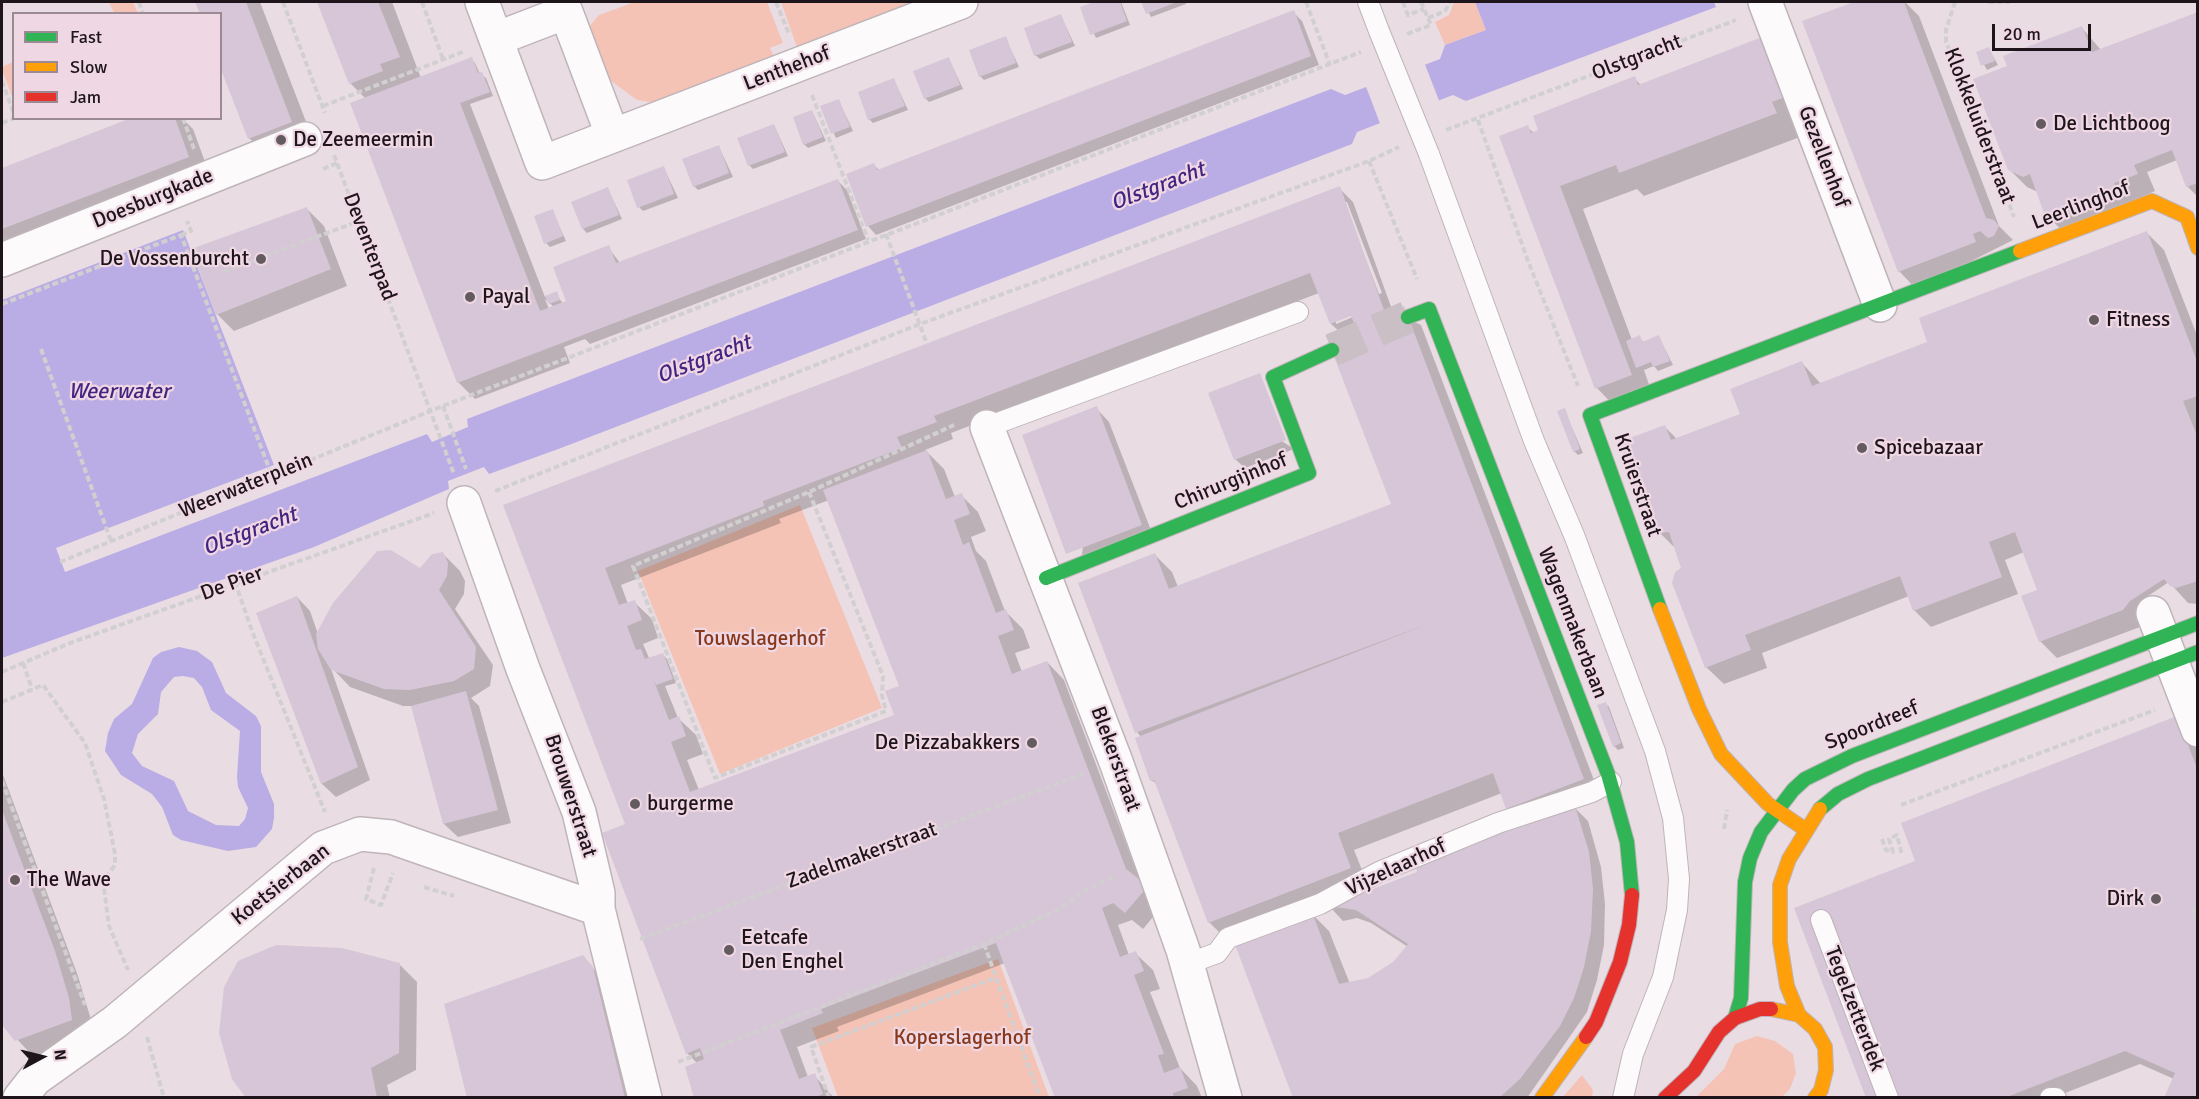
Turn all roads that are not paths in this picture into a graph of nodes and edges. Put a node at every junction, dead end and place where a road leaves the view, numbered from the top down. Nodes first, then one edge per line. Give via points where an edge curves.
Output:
1 (482, 2) edge
2 (961, 2) edge
3 (1368, 2) edge
4 (1766, 5) edge
5 (496, 39) junction
6 (612, 134) junction
7 (322, 136) road end
8 (2198, 248) edge
9 (2, 260) edge
10 (1880, 305) junction
11 (1298, 312) dead end
12 (1408, 317) tunnel mouth
13 (1332, 350) tunnel mouth
14 (972, 425) joint
15 (463, 486) road end
16 (1046, 578) junction
17 (2198, 623) edge
18 (2171, 641) edge
19 (2198, 730) edge
20 (1611, 782) junction
21 (1777, 810) junction
22 (1806, 830) junction
23 (598, 909) junction
24 (1821, 921) dead end
25 (1187, 964) junction
26 (1799, 1016) junction
27 (1735, 1018) junction
28 (1823, 1093) edge
29 (20, 1098) edge
30 (645, 1098) edge
31 (1225, 1098) edge
32 (1542, 1098) edge
33 (1623, 1098) edge
34 (1665, 1098) edge
35 (1888, 1098) edge
36 (2050, 1098) edge
37 (2056, 1098) edge

1 - 5 street, Lenthehof
2 - 6 street, Lenthehof
3 - 33 lane, bridge via 1655,751 1673,818 1679,879 1675,921 1663,977 1640,1033
4 - 10 street, Gezellenhof
5 - 6 street via 566,12
5 - 6 street, Lenthehof via 542,163
7 - 9 street, Doesburgkade
8 - 10 street, Leerlinghof via 2187,217 2152,201
10 - 21 street, Kruierstraat via 1590,415 1698,710 1721,754
11 - 14 lane
12 - 20 street, Wagenmakerbaan via 1429,309
13 - 16 street, Chirurgijnhof via 1273,377 1309,473
14 - 16 street, Blekerstraat
15 - 23 street, Brouwerstraat via 524,669 579,812 598,893
16 - 25 street, Blekerstraat
17 - 18 street, Spoordreef
18 - 19 street via 2185,698
18 - 21 street, Spoordreef via 1836,762 1805,779
18 - 22 street, Spoordreef via 1838,794 1818,811
20 - 25 lane, Vijzelaarhof via 1378,873 1320,904 1228,938 1217,953
20 - 32 street, Wagenmakerbaan via 1627,842 1632,892 1629,925 1620,962 1596,1022
21 - 22 street, Kruierstraat
21 - 27 street, Spoordreef via 1761,832 1745,882 1741,998
22 - 26 street, Spoordreef via 1783,877 1778,914 1787,986
23 - 29 street, Koetsierbaan via 391,837 360,834 323,848 115,1022 35,1079
23 - 30 street, Brouwerstraat
24 - 35 lane, Tegelzetterdek
25 - 31 street, Blekerstraat
26 - 27 street via 1760,1009
26 - 28 street via 1815,1029 1825,1047
27 - 34 street via 1719,1032 1694,1071
36 - 37 lane

